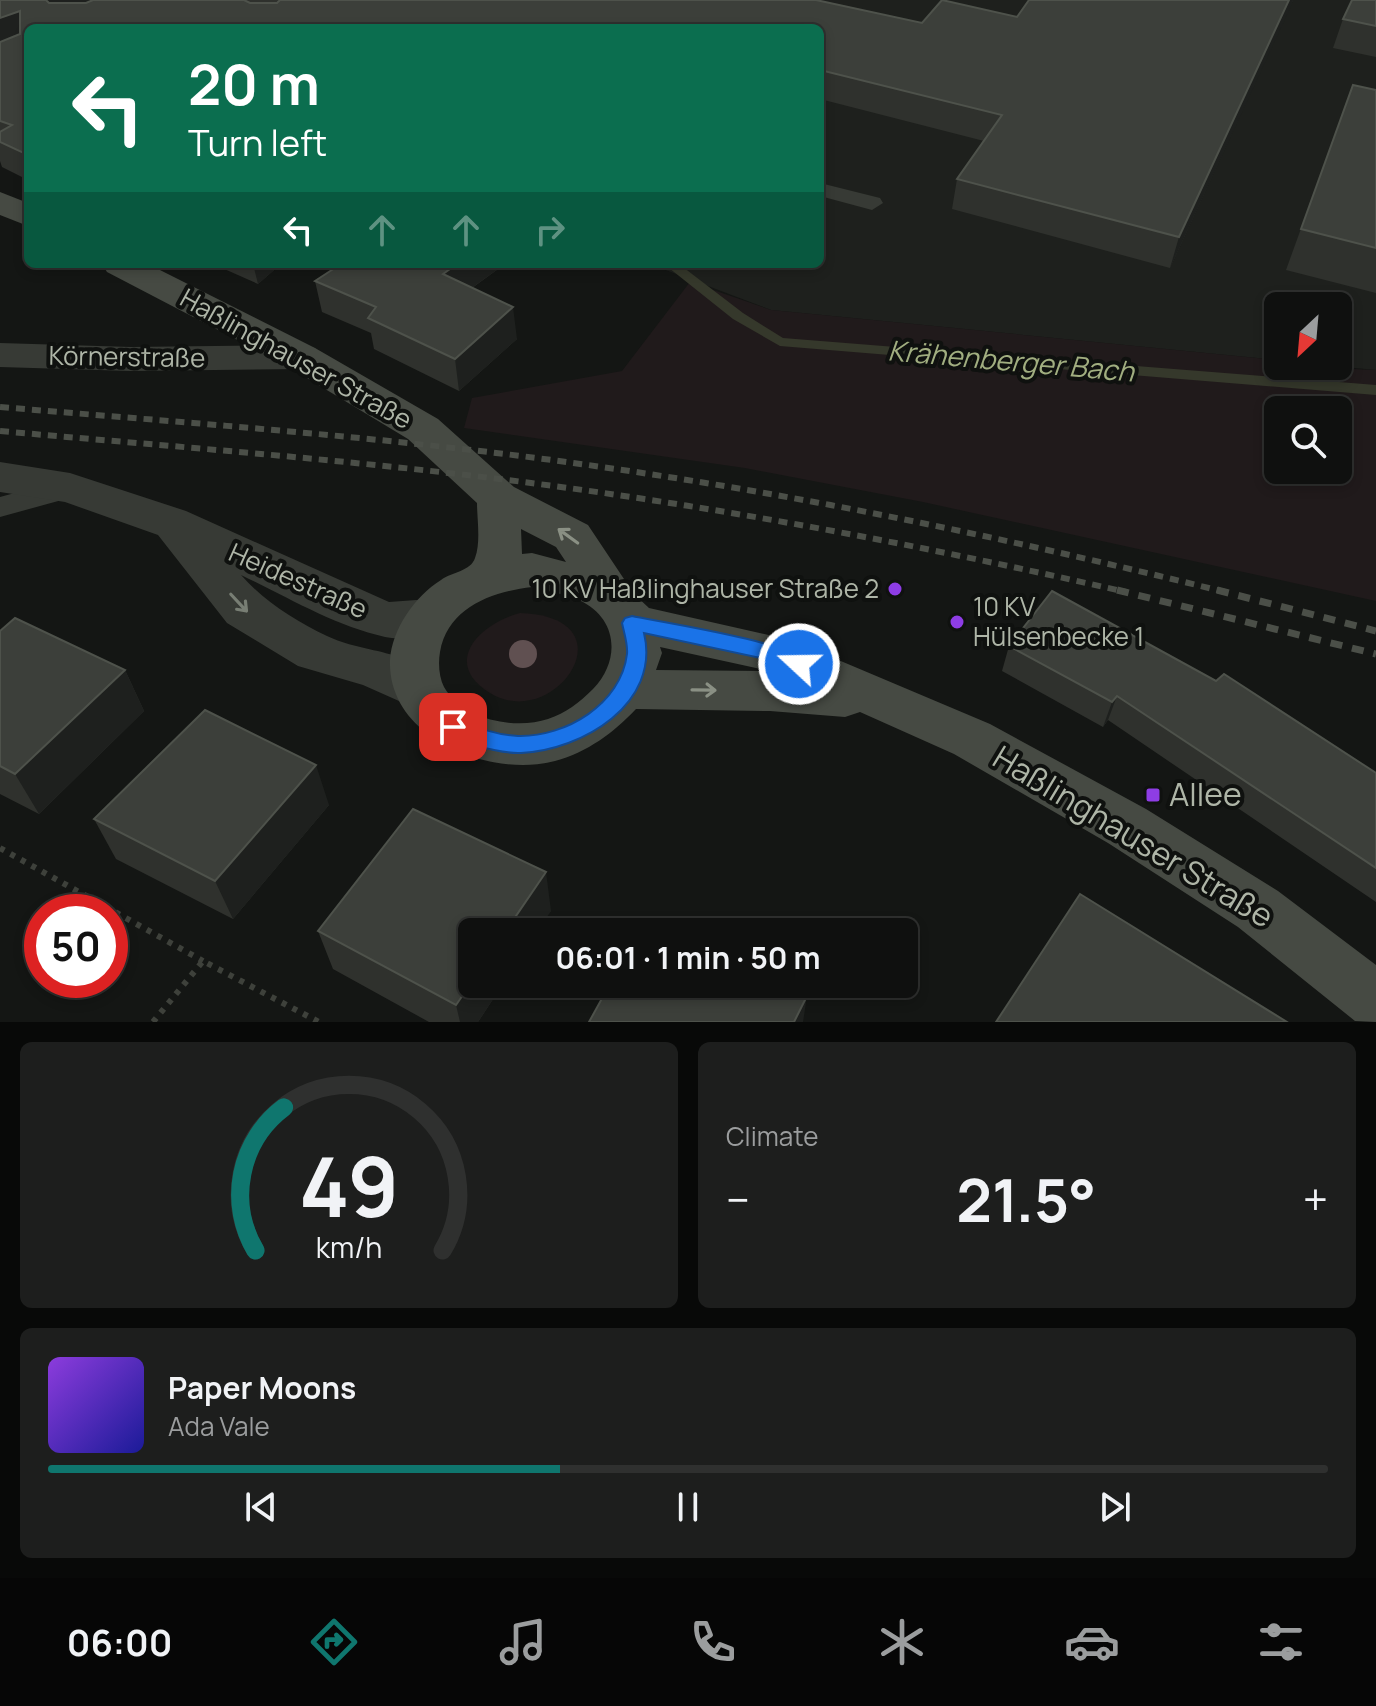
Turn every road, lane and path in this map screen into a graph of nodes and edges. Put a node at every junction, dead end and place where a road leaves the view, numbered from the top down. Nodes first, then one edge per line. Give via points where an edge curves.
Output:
1 (824, 190) edge
2 (0, 202) edge
3 (872, 203) dead end
4 (24, 214) edge
5 (128, 268) edge
6 (0, 355) edge
7 (301, 357) junction
8 (0, 477) edge
9 (70, 488) junction
10 (499, 498) junction
11 (0, 507) edge
12 (170, 522) junction
13 (488, 577) junction
14 (623, 610) junction
15 (430, 617) junction
16 (417, 689) junction
17 (626, 689) junction
18 (875, 699) junction
19 (0, 848) edge
20 (203, 961) junction
21 (1376, 1001) edge
22 (153, 1022) edge
23 (319, 1022) edge

1 - 3 lane
2 - 4 main road
5 - 7 main road, Haßlinghauser Straße
6 - 7 street, Körnerstraße
7 - 10 main road, Haßlinghauser Straße via 423,429
8 - 9 street, Heidestraße
9 - 11 lane
9 - 12 street, Heidestraße
10 - 13 main road via 499,556
14 -> 10 main road, Haßlinghauser Straße via 572,536
12 - 15 street, Heidestraße via 350,607 388,620
12 -> 16 street, Heidestraße via 244,610 315,653 376,669
13 - 14 main road via 532,570 567,574 585,580
13 - 15 main road via 457,592
14 - 17 main road via 638,651
14 - 18 main road, Haßlinghauser Straße via 774,653
15 - 16 main road via 414,652
16 - 17 main road via 438,717 468,736 519,745 562,737 593,722
17 -> 18 main road, Haßlinghauser Straße
18 - 21 main road, Haßlinghauser Straße via 972,739 1127,826 1258,909
19 - 20 path
20 - 22 path
20 - 23 path

